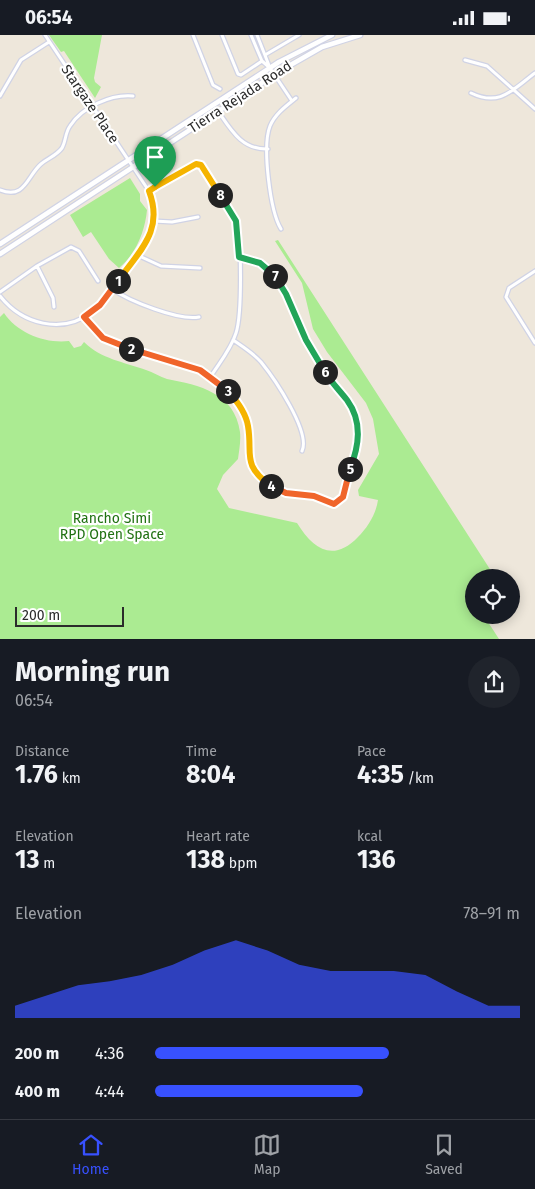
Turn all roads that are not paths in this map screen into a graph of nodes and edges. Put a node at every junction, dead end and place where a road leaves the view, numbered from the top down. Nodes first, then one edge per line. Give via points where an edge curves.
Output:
1 (45, 35) edge
2 (194, 35) edge
3 (222, 35) edge
4 (251, 35) edge
5 (257, 35) edge
6 (299, 35) edge
7 (332, 35) edge
8 (360, 35) edge
9 (49, 42) junction
10 (266, 55) junction
11 (465, 60) dead end
12 (262, 61) junction
13 (270, 68) junction
14 (535, 73) edge
15 (274, 75) junction
16 (220, 89) dead end
17 (512, 90) junction
18 (471, 93) dead end
19 (0, 96) edge
20 (133, 96) dead end
21 (296, 98) dead end
22 (292, 101) junction
23 (92, 108) junction
24 (535, 109) edge
25 (218, 111) junction
26 (268, 149) junction
27 (128, 161) junction
28 (132, 167) junction
29 (0, 189) edge
30 (149, 191) junction
31 (198, 217) dead end
32 (154, 221) junction
33 (281, 229) dead end
34 (0, 245) edge
35 (0, 254) edge
36 (137, 255) junction
37 (239, 257) junction
38 (37, 266) junction
39 (200, 268) dead end
40 (535, 271) edge
41 (98, 281) dead end
42 (112, 289) junction
43 (0, 292) edge
44 (0, 296) edge
45 (54, 307) dead end
46 (84, 317) junction
47 (199, 317) dead end
48 (233, 340) junction
49 (535, 343) edge
50 (210, 376) junction
51 (302, 451) dead end

1 - 9 street, Stargaze Place
2 - 16 street via 213,85
3 - 12 street via 238,74
4 - 12 street
5 - 10 street
6 - 10 street
7 - 13 main road, Tierra Rejada Road
8 - 15 main road, Tierra Rejada Road via 322,47
9 - 19 street via 21,61
9 - 23 street, Stargaze Place
10 - 13 street
11 - 17 street via 487,66
12 - 13 street
13 - 15 street
13 - 27 main road, Tierra Rejada Road
14 - 17 street
15 - 22 street
15 - 25 main road, Tierra Rejada Road
17 - 18 street via 495,100
17 - 24 street
20 - 23 street via 114,97
21 - 22 street
22 - 26 street via 273,121 268,132
23 - 27 street, Stargaze Place
23 - 29 street via 74,121 62,148 40,165 28,183 13,191
25 - 26 street via 240,141 250,147
25 - 28 main road, Tierra Rejada Road
26 - 33 street via 272,198
27 - 28 street, Stargaze Place
27 - 34 main road, Tierra Rejada Road
28 - 30 street, Stargaze Place
28 - 35 main road, Tierra Rejada Road
30 - 32 street, Stargaze Place via 154,205
30 - 37 street via 193,165 201,165 236,221
31 - 32 street via 172,222
32 - 36 street, Stargaze Place via 147,241
36 - 39 street via 161,266
36 - 42 street, Stargaze Place
37 - 48 street via 238,321
37 - 50 street via 260,263 276,277 306,340 351,406 357,422 358,446 343,497 334,504 320,498 279,491 256,473 249,461 248,427 244,413 229,392
38 - 41 street via 66,248 78,249
38 - 43 street
38 - 45 street via 53,298
40 - 49 street via 507,291 507,300
42 - 46 street, Stargaze Place via 100,305
42 - 47 street via 136,303
44 - 46 street, Stargaze Place via 19,314 37,322 66,323
46 - 50 street via 97,333 111,342 187,364
48 - 50 street
48 - 51 street via 253,354 273,380 301,428 305,441

